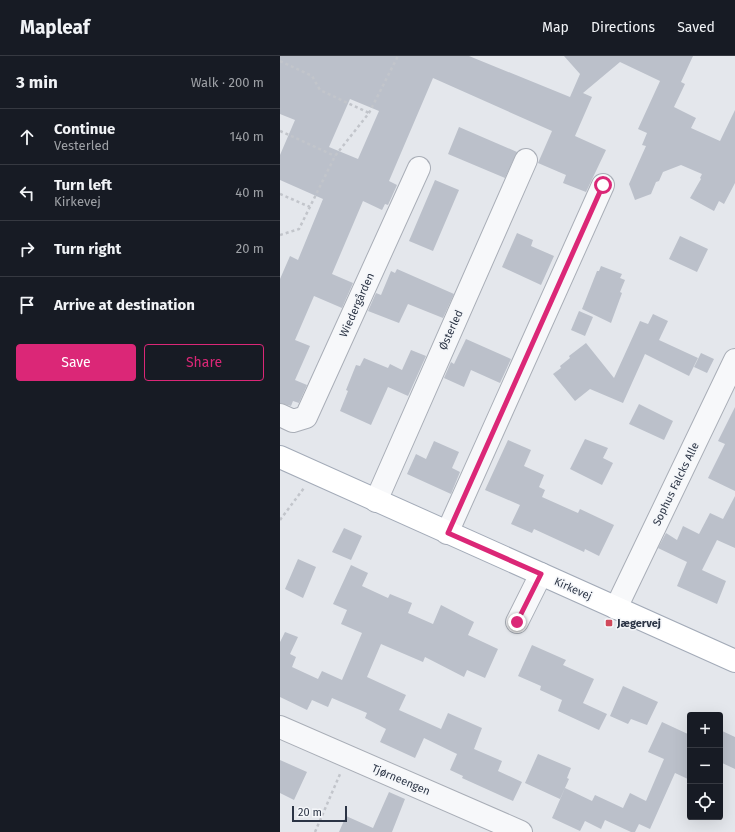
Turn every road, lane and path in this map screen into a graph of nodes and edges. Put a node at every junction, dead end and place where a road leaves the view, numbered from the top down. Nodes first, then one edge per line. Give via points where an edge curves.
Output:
1 (398, 56) edge
2 (280, 61) edge
3 (369, 113) junction
4 (280, 131) edge
5 (335, 156) junction
6 (526, 160) dead end
7 (419, 168) dead end
8 (603, 185) dead end
9 (280, 194) edge
10 (310, 207) junction
11 (280, 235) edge
12 (735, 360) edge
13 (280, 415) edge
14 (280, 457) edge
15 (316, 473) junction
16 (376, 501) junction
17 (280, 520) edge
18 (448, 533) junction
19 (541, 574) junction
20 (616, 608) junction
21 (517, 622) dead end
22 (735, 661) edge
23 (280, 727) edge
24 (348, 756) junction
25 (315, 832) edge
26 (521, 832) edge

1 - 3 path
2 - 3 path via 312,76 320,90
3 - 5 path
4 - 5 path
5 - 10 path
6 - 16 street, Østerled
7 - 13 street, Wiedergården via 306,417 293,421
8 - 18 street
9 - 10 path
10 - 11 path via 299,229
12 - 20 street, Sophus Falcks Alle
14 - 15 main road, Kirkevej
15 - 16 main road, Kirkevej
15 - 17 path
16 - 18 main road, Kirkevej
18 - 19 main road, Kirkevej
19 - 20 main road, Kirkevej
19 - 21 street
20 - 22 main road, Kirkevej
23 - 24 street, Tjørneengen
24 - 25 path
24 - 26 street, Tjørneengen

